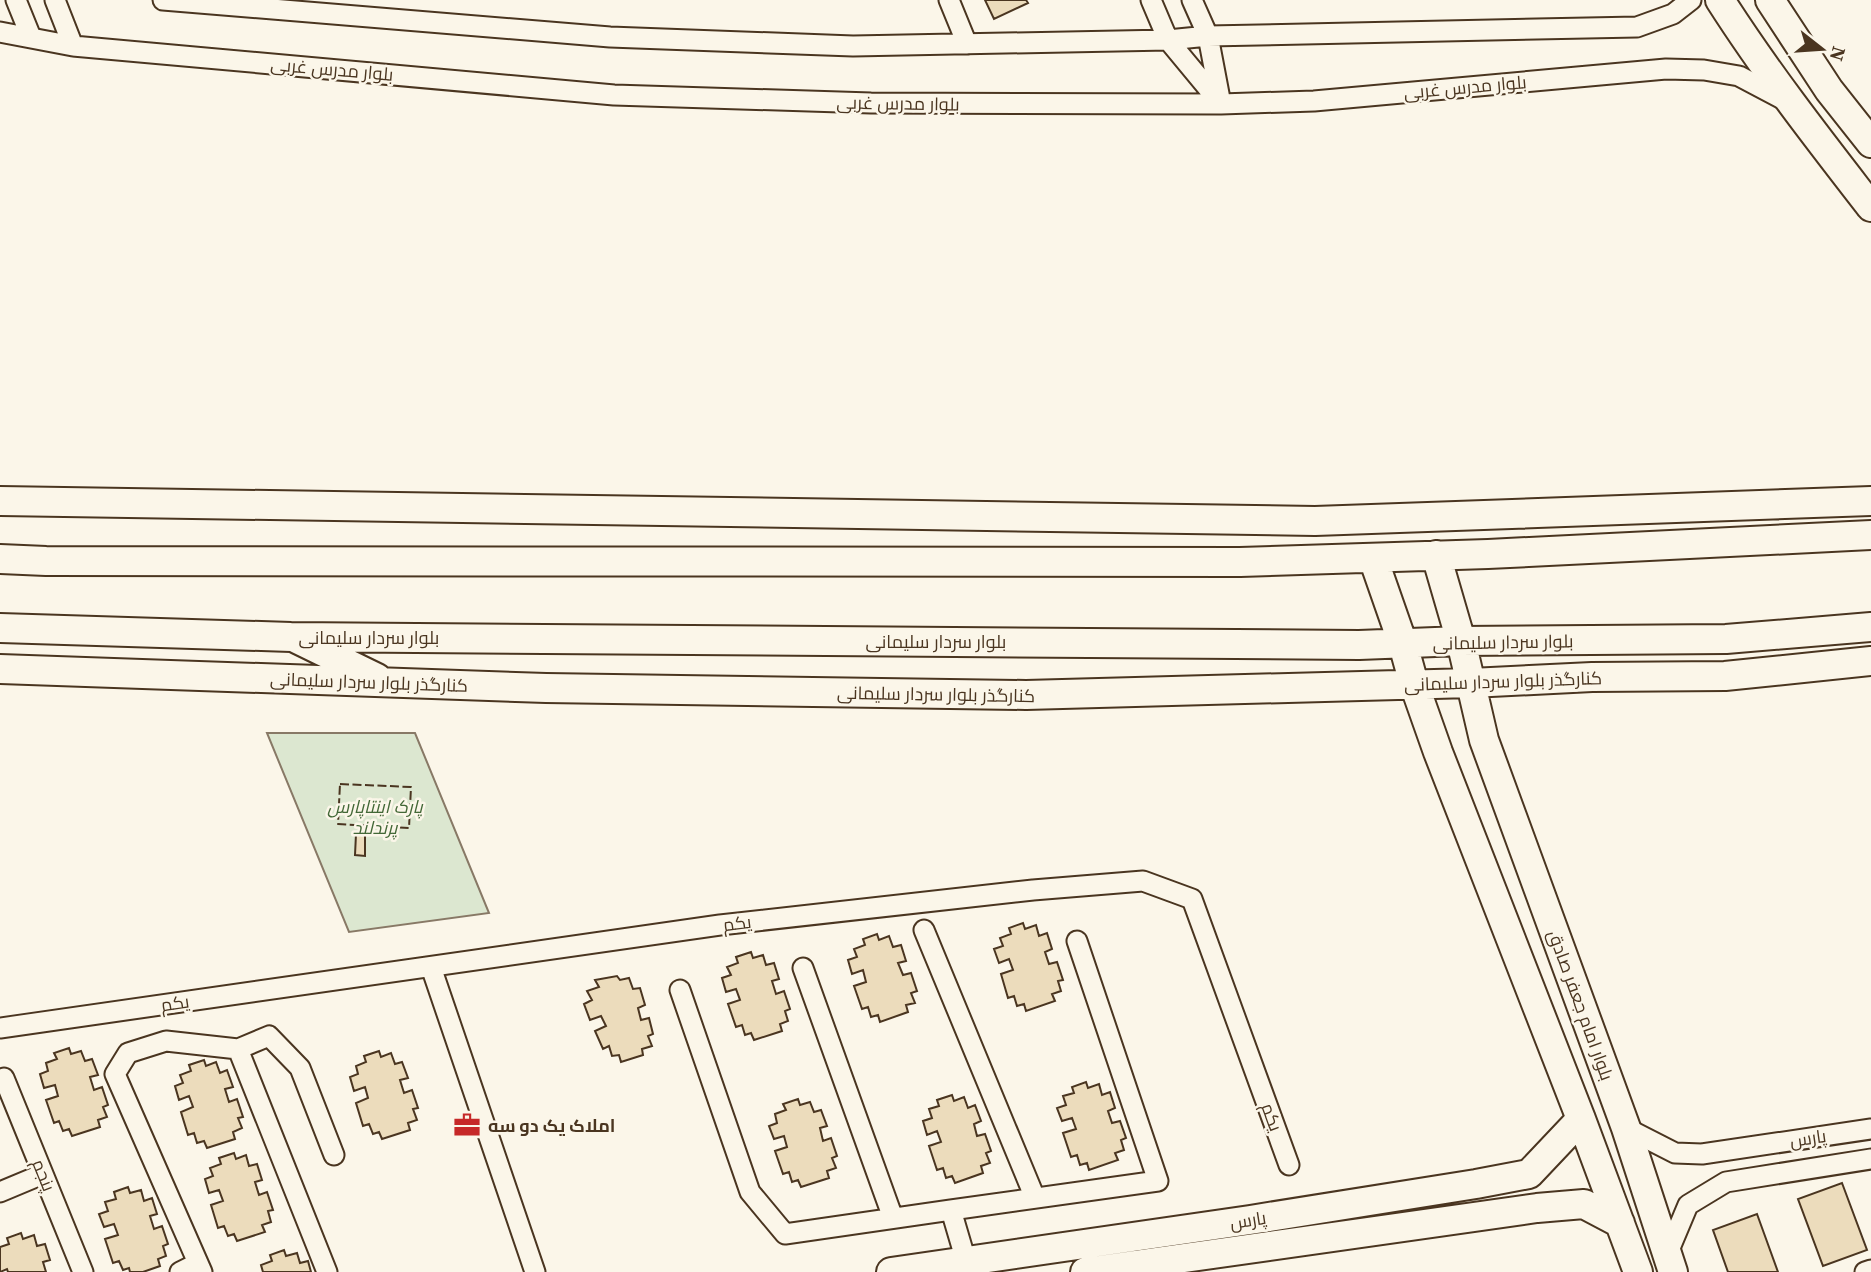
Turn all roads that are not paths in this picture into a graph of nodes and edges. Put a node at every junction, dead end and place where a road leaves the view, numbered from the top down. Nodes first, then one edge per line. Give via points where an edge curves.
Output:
1 (16, 0) edge
2 (55, 0) edge
3 (163, 0) edge
4 (949, 0) edge
5 (1152, 0) edge
6 (1192, 0) edge
7 (1691, 0) edge
8 (1720, 0) edge
9 (1770, 0) edge
10 (0, 32) edge
11 (1208, 36) junction
12 (31, 37) junction
13 (1168, 40) junction
14 (967, 44) junction
15 (73, 46) junction
16 (1221, 104) junction
17 (1791, 104) junction
18 (1871, 143) edge
19 (1871, 207) edge
20 (1871, 501) edge
21 (8, 505) edge
22 (1750, 505) junction
23 (1871, 535) edge
24 (1717, 543) junction
25 (1436, 555) junction
26 (1373, 558) junction
27 (0, 559) edge
28 (1871, 627) edge
29 (0, 628) edge
30 (291, 637) junction
31 (1461, 641) junction
32 (1403, 644) junction
33 (1871, 662) edge
34 (0, 669) edge
35 (385, 682) junction
36 (1471, 683) junction
37 (1414, 684) junction
38 (1484, 740) junction
39 (1438, 752) junction
40 (924, 930) dead end
41 (1077, 942) dead end
42 (431, 967) junction
43 (803, 968) dead end
44 (680, 990) dead end
45 (0, 1028) edge
46 (238, 1049) junction
47 (4, 1078) dead end
48 (1581, 1119) junction
49 (1626, 1128) junction
50 (1871, 1129) edge
51 (334, 1155) dead end
52 (1871, 1159) edge
53 (1289, 1165) dead end
54 (43, 1174) junction
55 (1529, 1174) junction
56 (0, 1192) edge
57 (1035, 1198) junction
58 (1537, 1208) junction
59 (951, 1210) junction
60 (893, 1218) junction
61 (1620, 1223) junction
62 (966, 1261) junction
63 (1670, 1263) edge
64 (194, 1269) edge
65 (1871, 1270) edge
66 (83, 1272) edge
67 (327, 1272) edge
68 (534, 1272) edge
69 (891, 1272) edge
70 (1085, 1272) edge
71 (1638, 1272) edge
72 (1865, 1272) edge

1 - 12 street
2 - 15 street
3 - 14 street via 610,37 853,46
4 - 14 street
5 - 13 street
6 - 11 street
7 - 11 street via 1674,14 1637,27
8 - 17 street
9 - 18 street via 1829,90
10 - 12 street, بلوار مدرس غربی
11 - 13 street
11 - 16 street
12 - 15 street, بلوار مدرس غربی
13 - 14 street
13 - 16 street
15 - 16 street, بلوار مدرس غربی via 614,95 871,103
16 - 17 street, بلوار مدرس غربی via 1314,101 1666,69 1740,76
17 - 19 street
20 - 22 street
21 - 22 street via 1315,521
22 - 24 street
23 - 24 street
24 - 25 street
25 - 26 street
25 - 31 street, بلوار امام جعفر صادق
26 - 27 street via 1240,562
26 - 32 street
28 - 31 street, بلوار سردار سلیمانی via 1726,639
29 - 30 street, بلوار سردار سلیمانی
30 - 32 street, بلوار سردار سلیمانی
30 - 35 street
31 - 32 street, بلوار سردار سلیمانی
31 - 36 street, بلوار امام جعفر صادق
32 - 37 street
33 - 36 street, کنارگذر بلوار سردار سلیمانی via 1726,676
34 - 35 street, کنارگذر بلوار سردار سلیمانی
35 - 37 street, کنارگذر بلوار سردار سلیمانی via 1026,695
36 - 37 street, کنارگذر بلوار سردار سلیمانی
36 - 38 street, بلوار امام جعفر صادق
37 - 39 street
38 - 39 street via 1469,735 1451,739
38 - 49 street, بلوار امام جعفر صادق
39 - 48 street
40 - 57 street
41 - 57 street via 1158,1181
42 - 45 street, یکم
42 - 53 street, یکم via 720,925 1143,881 1192,899
42 - 68 street
43 - 60 street
44 - 60 street via 750,1192 785,1234
46 - 51 street via 269,1036 300,1068
46 - 64 street via 166,1041 128,1053 115,1074
46 - 67 street
47 - 54 street, پنجم
48 - 55 street
48 - 61 street
49 - 50 street, پارس via 1675,1153 1702,1154
49 - 63 street, بلوار امام جعفر صادق
52 - 63 street, پارس via 1726,1182 1688,1205
54 - 56 street
54 - 66 street, پنجم
55 - 58 street via 1542,1184 1545,1194
55 - 62 street, پارس
57 - 59 street
58 - 61 street, پارس via 1584,1204
58 - 70 street, پارس
59 - 60 street
59 - 62 street
61 - 71 street
62 - 69 street, پارس
65 - 72 street

